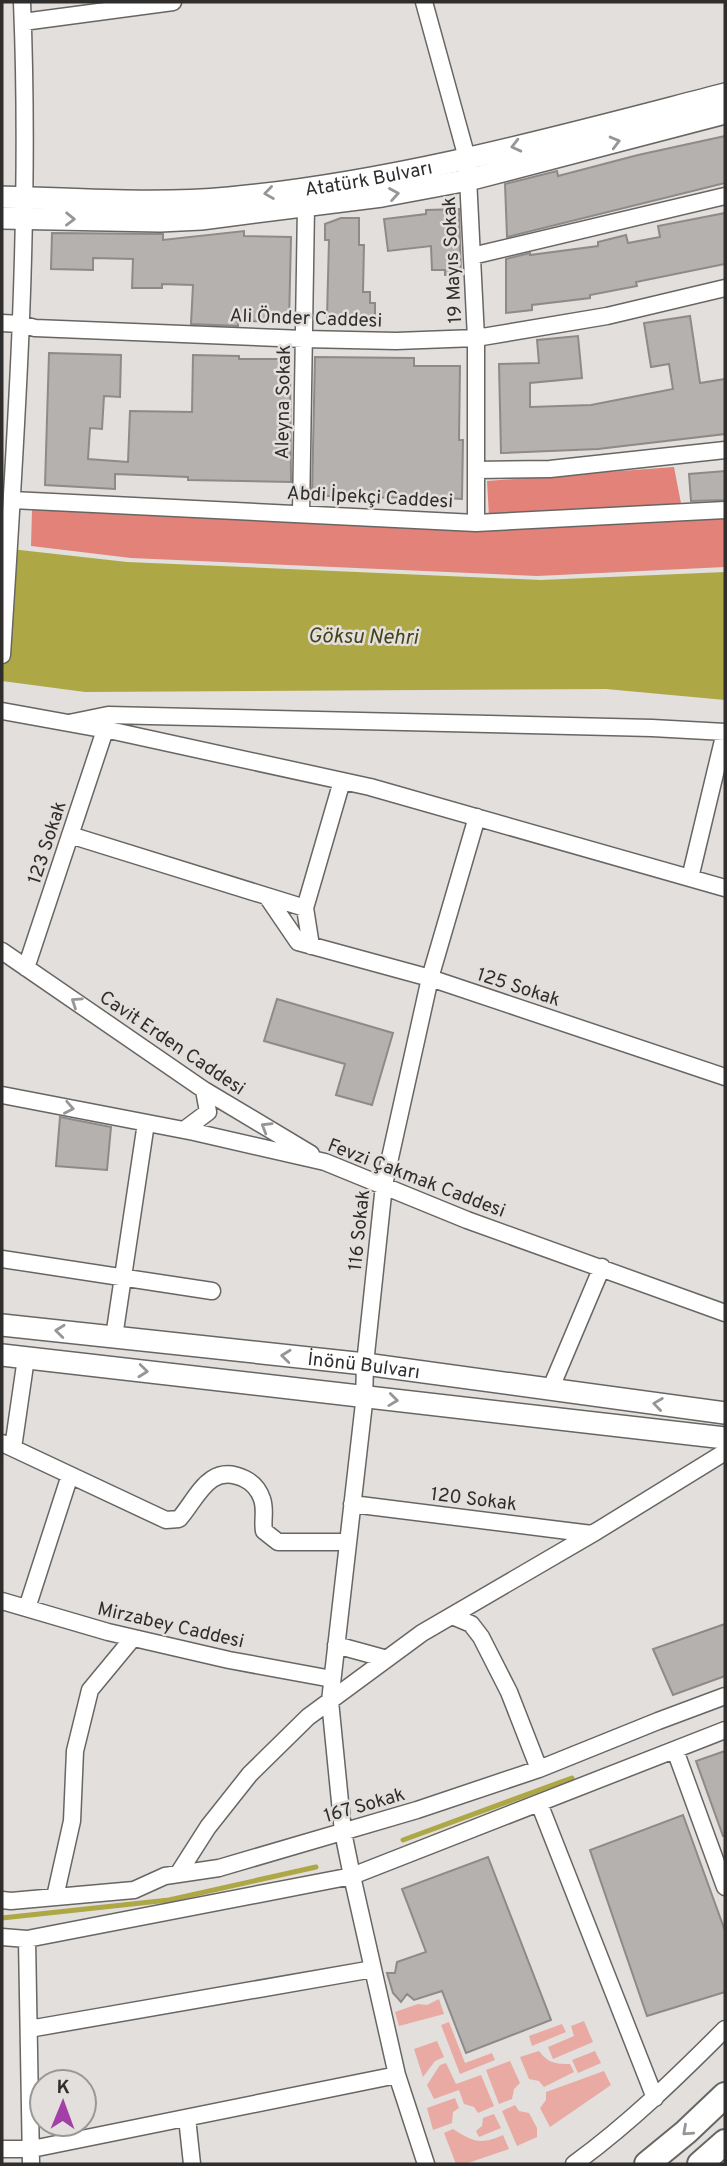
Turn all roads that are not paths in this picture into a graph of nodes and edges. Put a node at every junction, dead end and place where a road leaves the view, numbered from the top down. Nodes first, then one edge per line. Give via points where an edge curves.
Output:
1 (22, 2) edge
2 (173, 2) edge
3 (424, 2) edge
4 (23, 22) junction
5 (725, 94) edge
6 (725, 113) edge
7 (467, 158) junction
8 (468, 180) junction
9 (725, 196) edge
10 (2, 197) edge
11 (306, 206) junction
12 (25, 208) junction
13 (2, 218) edge
14 (472, 256) junction
15 (725, 288) edge
16 (2, 323) edge
17 (20, 324) junction
18 (476, 338) junction
19 (304, 339) junction
20 (725, 450) edge
21 (476, 470) junction
22 (8, 505) edge
23 (725, 510) edge
24 (301, 514) junction
25 (476, 523) junction
26 (2, 655) edge
27 (2, 710) edge
28 (69, 723) junction
29 (105, 730) junction
30 (342, 781) junction
31 (477, 817) junction
32 (70, 835) junction
33 (690, 878) junction
34 (725, 888) edge
35 (268, 898) junction
36 (306, 908) junction
37 (304, 944) junction
38 (2, 951) edge
39 (26, 968) junction
40 (430, 978) junction
41 (725, 1077) edge
42 (204, 1090) junction
43 (2, 1095) edge
44 (146, 1123) junction
45 (184, 1130) junction
46 (325, 1162) junction
47 (384, 1185) junction
48 (2, 1259) edge
49 (602, 1267) junction
50 (123, 1278) junction
51 (212, 1291) dead end
52 (725, 1313) edge
53 (2, 1325) edge
54 (114, 1337) junction
55 (2, 1356) edge
56 (26, 1358) junction
57 (365, 1364) junction
58 (550, 1390) junction
59 (364, 1397) junction
60 (725, 1413) edge
61 (725, 1438) edge
62 (7, 1445) edge
63 (725, 1452) edge
64 (70, 1475) junction
65 (352, 1504) junction
66 (592, 1534) junction
67 (348, 1542) junction
68 (2, 1601) edge
69 (27, 1608) junction
70 (452, 1616) junction
71 (133, 1638) junction
72 (336, 1645) junction
73 (387, 1659) junction
74 (332, 1679) junction
75 (725, 1696) edge
76 (330, 1701) junction
77 (725, 1730) edge
78 (675, 1750) junction
79 (539, 1769) junction
80 (540, 1802) junction
81 (343, 1832) junction
82 (178, 1874) junction
83 (352, 1876) junction
84 (725, 1887) edge
85 (55, 1897) junction
86 (2, 1900) edge
87 (2, 1937) edge
88 (27, 1939) junction
89 (373, 1969) junction
90 (29, 2029) junction
91 (725, 2029) edge
92 (397, 2075) junction
93 (725, 2095) edge
94 (655, 2098) junction
95 (187, 2118) junction
96 (725, 2142) edge
97 (2, 2149) edge
98 (31, 2157) edge
99 (192, 2164) edge
100 (426, 2164) edge
101 (574, 2164) edge
102 (647, 2164) edge
103 (700, 2164) edge

1 - 4 street
2 - 4 street
3 - 7 street, 19 Mayıs Sokak
4 - 12 street
5 -> 7 main road, Atatürk Bulvarı
8 -> 6 main road
7 - 8 street, 19 Mayıs Sokak
7 -> 12 main road, Atatürk Bulvarı via 362,180 228,198
11 -> 8 main road
8 - 14 street, 19 Mayıs Sokak
9 - 14 street
10 - 12 main road, Atatürk Bulvarı
12 -> 11 main road via 201,219
11 - 19 street, Aleyna Sokak
12 - 13 main road
12 - 17 street
14 - 18 street, 19 Mayıs Sokak
15 - 18 street, Ali Önder Caddesi via 607,316
16 - 17 street, Ali Önder Caddesi
17 - 19 street, Ali Önder Caddesi via 48,329
17 - 22 street
18 - 19 street, Ali Önder Caddesi
18 - 21 street, 19 Mayıs Sokak
19 - 24 street, Aleyna Sokak
20 - 21 street via 550,469
21 - 25 street, 19 Mayıs Sokak
22 - 24 street, Abdi İpekçi Caddesi
22 - 26 street
23 - 25 street, Abdi İpekçi Caddesi
24 - 25 street, Abdi İpekçi Caddesi
27 - 28 street
28 - 29 street
28 - 33 street via 108,715 725,732
29 - 30 street
29 - 32 street, 123 Sokak
30 - 31 street
30 - 36 street
31 - 33 street
31 - 40 street, 116 Sokak
32 - 35 street
32 - 39 street, 123 Sokak
33 - 34 street
35 - 36 street
35 - 37 street
36 - 37 street
37 - 40 street, 125 Sokak
38 - 39 street, Cavit Erden Caddesi
42 -> 39 street, Cavit Erden Caddesi
40 - 41 street, 125 Sokak
40 - 47 street, 116 Sokak
42 - 45 street via 208,1112
46 -> 42 street, Cavit Erden Caddesi
43 -> 44 street, Fevzi Çakmak Caddesi
44 - 45 street, Fevzi Çakmak Caddesi
44 - 50 street
45 - 46 street, Fevzi Çakmak Caddesi
46 - 47 street, Fevzi Çakmak Caddesi
47 - 49 street, Fevzi Çakmak Caddesi via 467,1220
47 - 57 street, 116 Sokak
48 - 50 street
49 - 52 street, Fevzi Çakmak Caddesi
49 - 58 street
50 - 51 street
50 - 54 street
54 -> 53 main road, İnönü Bulvarı
57 -> 54 main road, İnönü Bulvarı
55 - 56 main road, İnönü Bulvarı
56 -> 59 main road, İnönü Bulvarı
56 - 62 street
57 - 58 main road, İnönü Bulvarı
57 - 59 street, 116 Sokak
60 -> 58 main road, İnönü Bulvarı
59 -> 61 main road, İnönü Bulvarı
59 - 65 street, 116 Sokak
62 - 64 street
63 - 66 street
64 - 67 street via 166,1520 178,1519 206,1482 227,1474 239,1476 257,1489 264,1531 278,1542
64 - 69 street
65 - 66 street, 120 Sokak
65 - 67 street, 116 Sokak
66 - 70 street
67 - 72 street, 116 Sokak
68 - 69 street, Mirzabey Caddesi
69 - 71 street, Mirzabey Caddesi
70 - 73 street
70 - 79 street via 471,1624 481,1637 509,1692
71 - 74 street, Mirzabey Caddesi
71 - 85 street via 90,1690 75,1751 72,1821
72 - 73 street
72 - 74 street, 116 Sokak
73 - 76 street
74 - 76 street, 116 Sokak
75 - 79 street, 167 Sokak
76 - 81 street, 116 Sokak
76 - 82 street via 250,1774
77 - 78 street
78 - 80 street
78 - 84 street
79 - 81 street, 167 Sokak
80 - 83 street
80 - 94 street
81 - 82 street, 167 Sokak via 219,1868
81 - 83 street, 116 Sokak
82 - 85 street, 167 Sokak via 134,1889
83 - 88 street
83 - 89 street, 116 Sokak
85 - 86 street, 167 Sokak
87 - 88 street
88 - 90 street
89 - 90 street
89 - 92 street, 116 Sokak
90 - 98 street
91 - 94 street
92 - 95 street
92 - 100 street, 116 Sokak
93 -> 102 highway
94 - 101 street
95 - 98 street
95 - 99 street
96 - 103 highway
97 - 98 street

